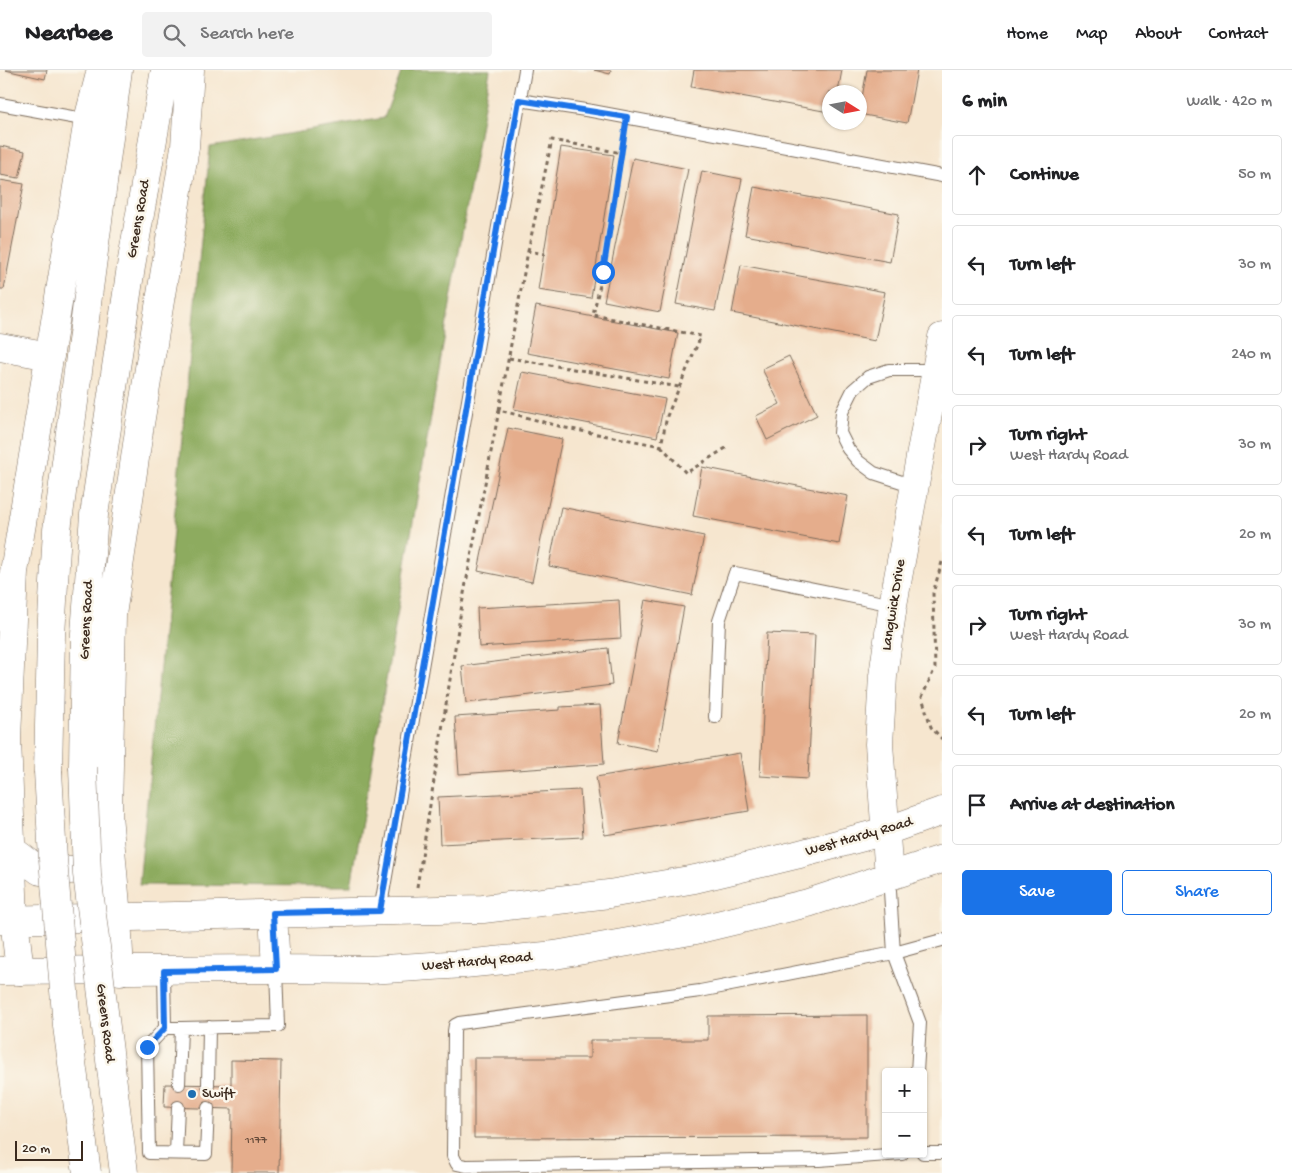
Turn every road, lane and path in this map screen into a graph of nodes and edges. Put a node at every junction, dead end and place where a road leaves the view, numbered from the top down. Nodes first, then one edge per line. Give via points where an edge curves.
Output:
1 (101, 70) edge
2 (118, 70) edge
3 (165, 70) edge
4 (190, 70) edge
5 (525, 70) edge
6 (519, 100) junction
7 (0, 104) edge
8 (627, 117) junction
9 (88, 120) junction
10 (622, 153) junction
11 (942, 176) edge
12 (528, 251) junction
13 (545, 254) dead end
14 (942, 337) edge
15 (0, 347) edge
16 (50, 356) junction
17 (509, 358) junction
18 (936, 370) junction
19 (679, 387) junction
20 (499, 410) junction
21 (661, 446) junction
22 (729, 446) dead end
23 (914, 486) junction
24 (942, 562) edge
25 (893, 605) junction
26 (715, 717) dead end
27 (942, 739) edge
28 (942, 811) edge
29 (886, 830) junction
30 (111, 848) junction
31 (12, 850) junction
32 (942, 859) edge
33 (889, 876) junction
34 (417, 889) dead end
35 (380, 911) junction
36 (273, 913) junction
37 (117, 917) junction
38 (7, 919) edge
39 (942, 940) edge
40 (894, 953) junction
41 (276, 969) junction
42 (10, 971) edge
43 (120, 971) junction
44 (164, 971) junction
45 (209, 1027) junction
46 (165, 1028) junction
47 (181, 1028) junction
48 (917, 1068) edge
49 (179, 1084) dead end
50 (208, 1085) dead end
51 (178, 1108) dead end
52 (208, 1108) dead end
53 (176, 1153) junction
54 (927, 1153) edge
55 (942, 1153) edge
56 (882, 1155) edge
57 (87, 1173) edge
58 (124, 1173) edge

1 - 9 main road
2 - 57 main road, bridge via 57,530 51,636 48,771 53,859 67,1026
3 - 58 main road, Greens Road, bridge via 132,260 94,515 85,633 83,767 86,874
4 - 30 main road via 185,147 112,615 108,815
5 - 6 lane
6 - 8 lane
6 - 35 lane
7 - 9 lane
8 - 10 path
8 - 11 lane
9 - 16 main road
10 - 12 path via 552,140
10 - 19 path via 593,315 700,336
12 - 13 path
12 - 17 path
14 - 18 main road, Langwick Drive
15 - 16 main road
16 - 31 main road via 14,572 7,739
17 - 19 path
17 - 20 path
18 - 23 main road, Langwick Drive
18 - 23 lane via 889,370 868,377 853,390 842,412 840,433 858,461 874,473
19 - 21 path via 667,416
20 - 21 path via 566,428
20 - 34 path via 462,604
21 - 22 path via 686,473
23 - 25 main road, Langwick Drive
24 - 27 path via 934,593 935,668 922,697 931,727
25 - 26 lane via 735,573 719,621
25 - 29 main road, Langwick Drive via 883,676 879,744
28 - 29 main road, West Hardy Road
29 - 33 main road, Langwick Drive
29 - 35 main road, West Hardy Road via 695,879 609,894 483,909
30 - 31 main road via 97,869 40,871
30 - 37 main road
31 - 38 main road
32 - 33 main road, West Hardy Road
33 - 40 lane
33 - 41 main road, West Hardy Road via 808,903 696,930 555,955 369,970
35 - 36 main road, West Hardy Road
36 - 37 main road, West Hardy Road
36 - 41 main road
37 - 38 main road, West Hardy Road
37 - 43 main road
38 - 42 main road
39 - 40 lane
40 - 48 lane via 920,1023
40 - 56 lane via 700,991 458,1023 454,1031 453,1156 457,1164 819,1160
41 - 44 main road, West Hardy Road
41 - 45 lane via 278,1026
42 - 43 main road, West Hardy Road
43 - 44 main road, West Hardy Road
44 - 46 lane
45 - 47 lane
45 - 50 lane
46 - 47 lane
46 - 53 lane via 147,1047 149,1153
47 - 49 lane
51 - 53 lane
52 - 53 lane via 206,1154
54 - 55 lane

